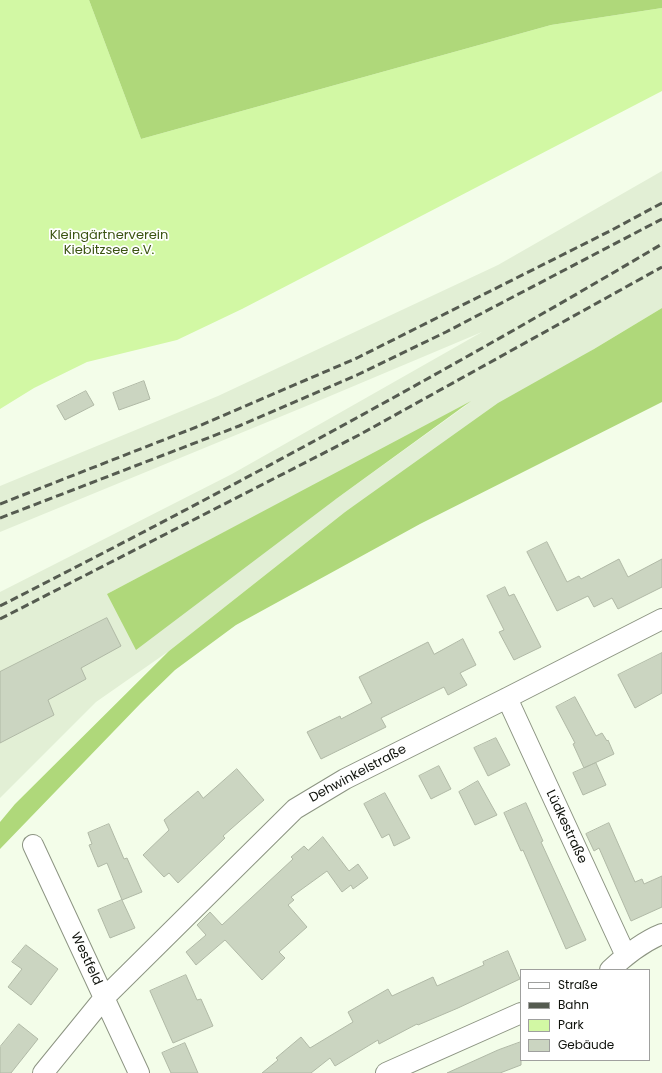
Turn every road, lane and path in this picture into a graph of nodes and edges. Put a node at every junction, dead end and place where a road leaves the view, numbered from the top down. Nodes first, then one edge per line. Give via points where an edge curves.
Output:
1 (662, 619) edge
2 (507, 698) junction
3 (33, 845) dead end
4 (662, 934) edge
5 (626, 956) junction
6 (611, 969) edge
7 (104, 998) junction
8 (520, 1013) edge
9 (43, 1073) edge
10 (138, 1073) edge
11 (386, 1073) edge

1 - 2 street, Dehwinkelstraße
2 - 5 street, Lüdkestraße
2 - 7 street, Dehwinkelstraße via 345,779 295,809
3 - 7 street, Westfeld
4 - 5 street
5 - 6 street
7 - 9 street, Dehwinkelstraße
7 - 10 street, Westfeld
8 - 11 street

